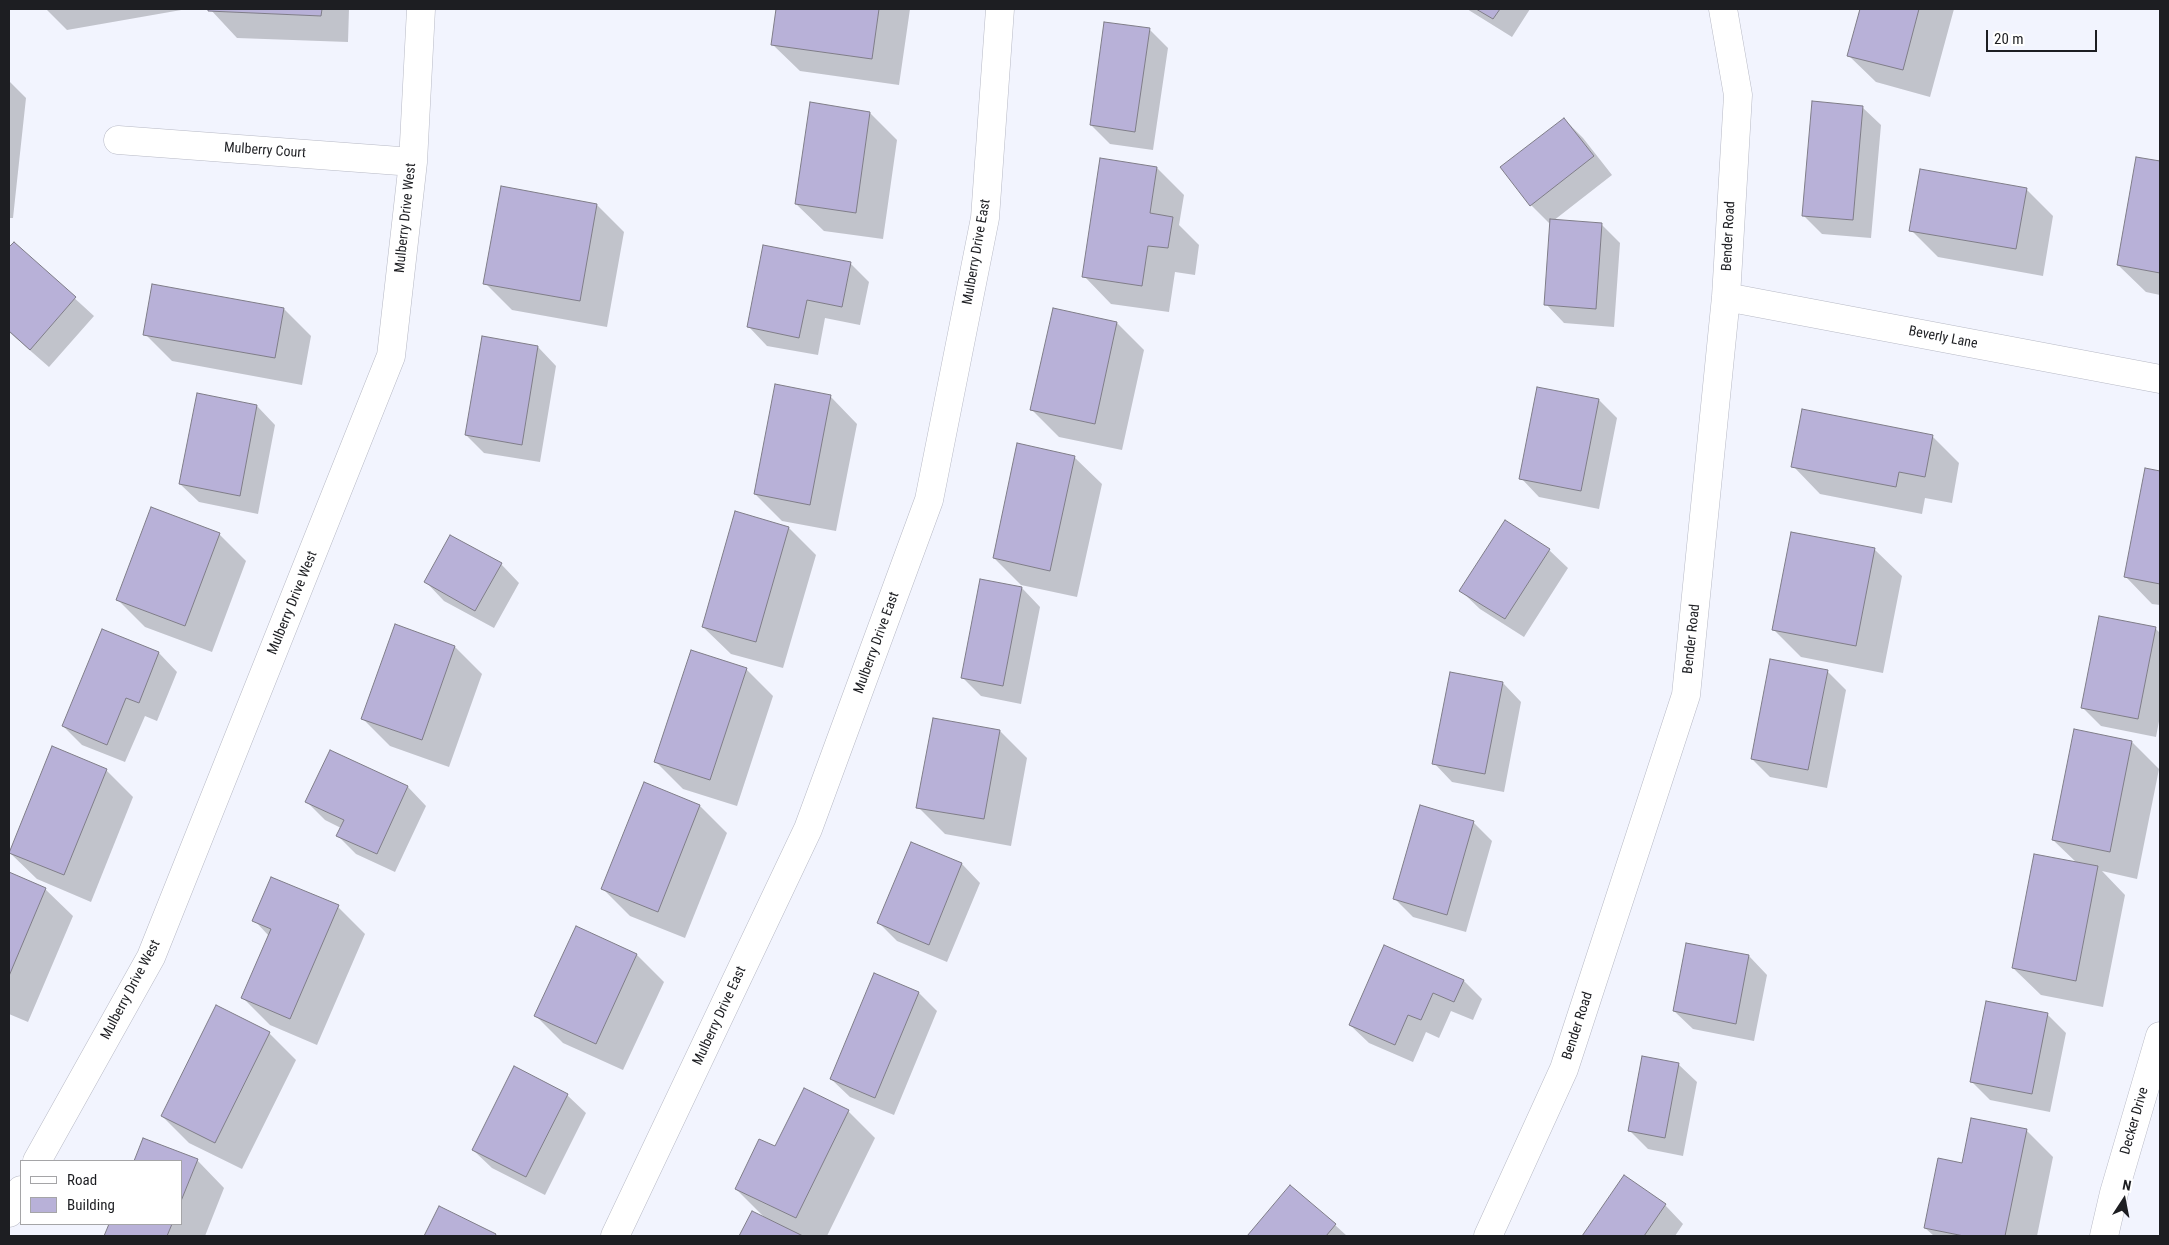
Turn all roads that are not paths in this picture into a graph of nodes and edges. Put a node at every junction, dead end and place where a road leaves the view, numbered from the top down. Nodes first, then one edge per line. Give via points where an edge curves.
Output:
1 (421, 9) edge
2 (1000, 9) edge
3 (1723, 9) edge
4 (118, 140) dead end
5 (413, 162) junction
6 (1726, 297) junction
7 (2160, 379) edge
8 (2160, 1036) edge
9 (39, 1160) edge
10 (20, 1192) edge
11 (9, 1213) edge
12 (615, 1236) edge
13 (1488, 1236) edge
14 (2104, 1236) edge

1 - 5 street, Mulberry Drive West
2 - 12 street, Mulberry Drive East via 985,218 929,500 808,829
3 - 6 street, Bender Road via 1738,95
4 - 5 street, Mulberry Court
5 - 9 street, Mulberry Drive West via 391,356 151,956
6 - 7 street, Beverly Lane
6 - 13 street, Bender Road via 1686,695 1564,1069
8 - 14 street, Decker Drive
10 - 11 street

